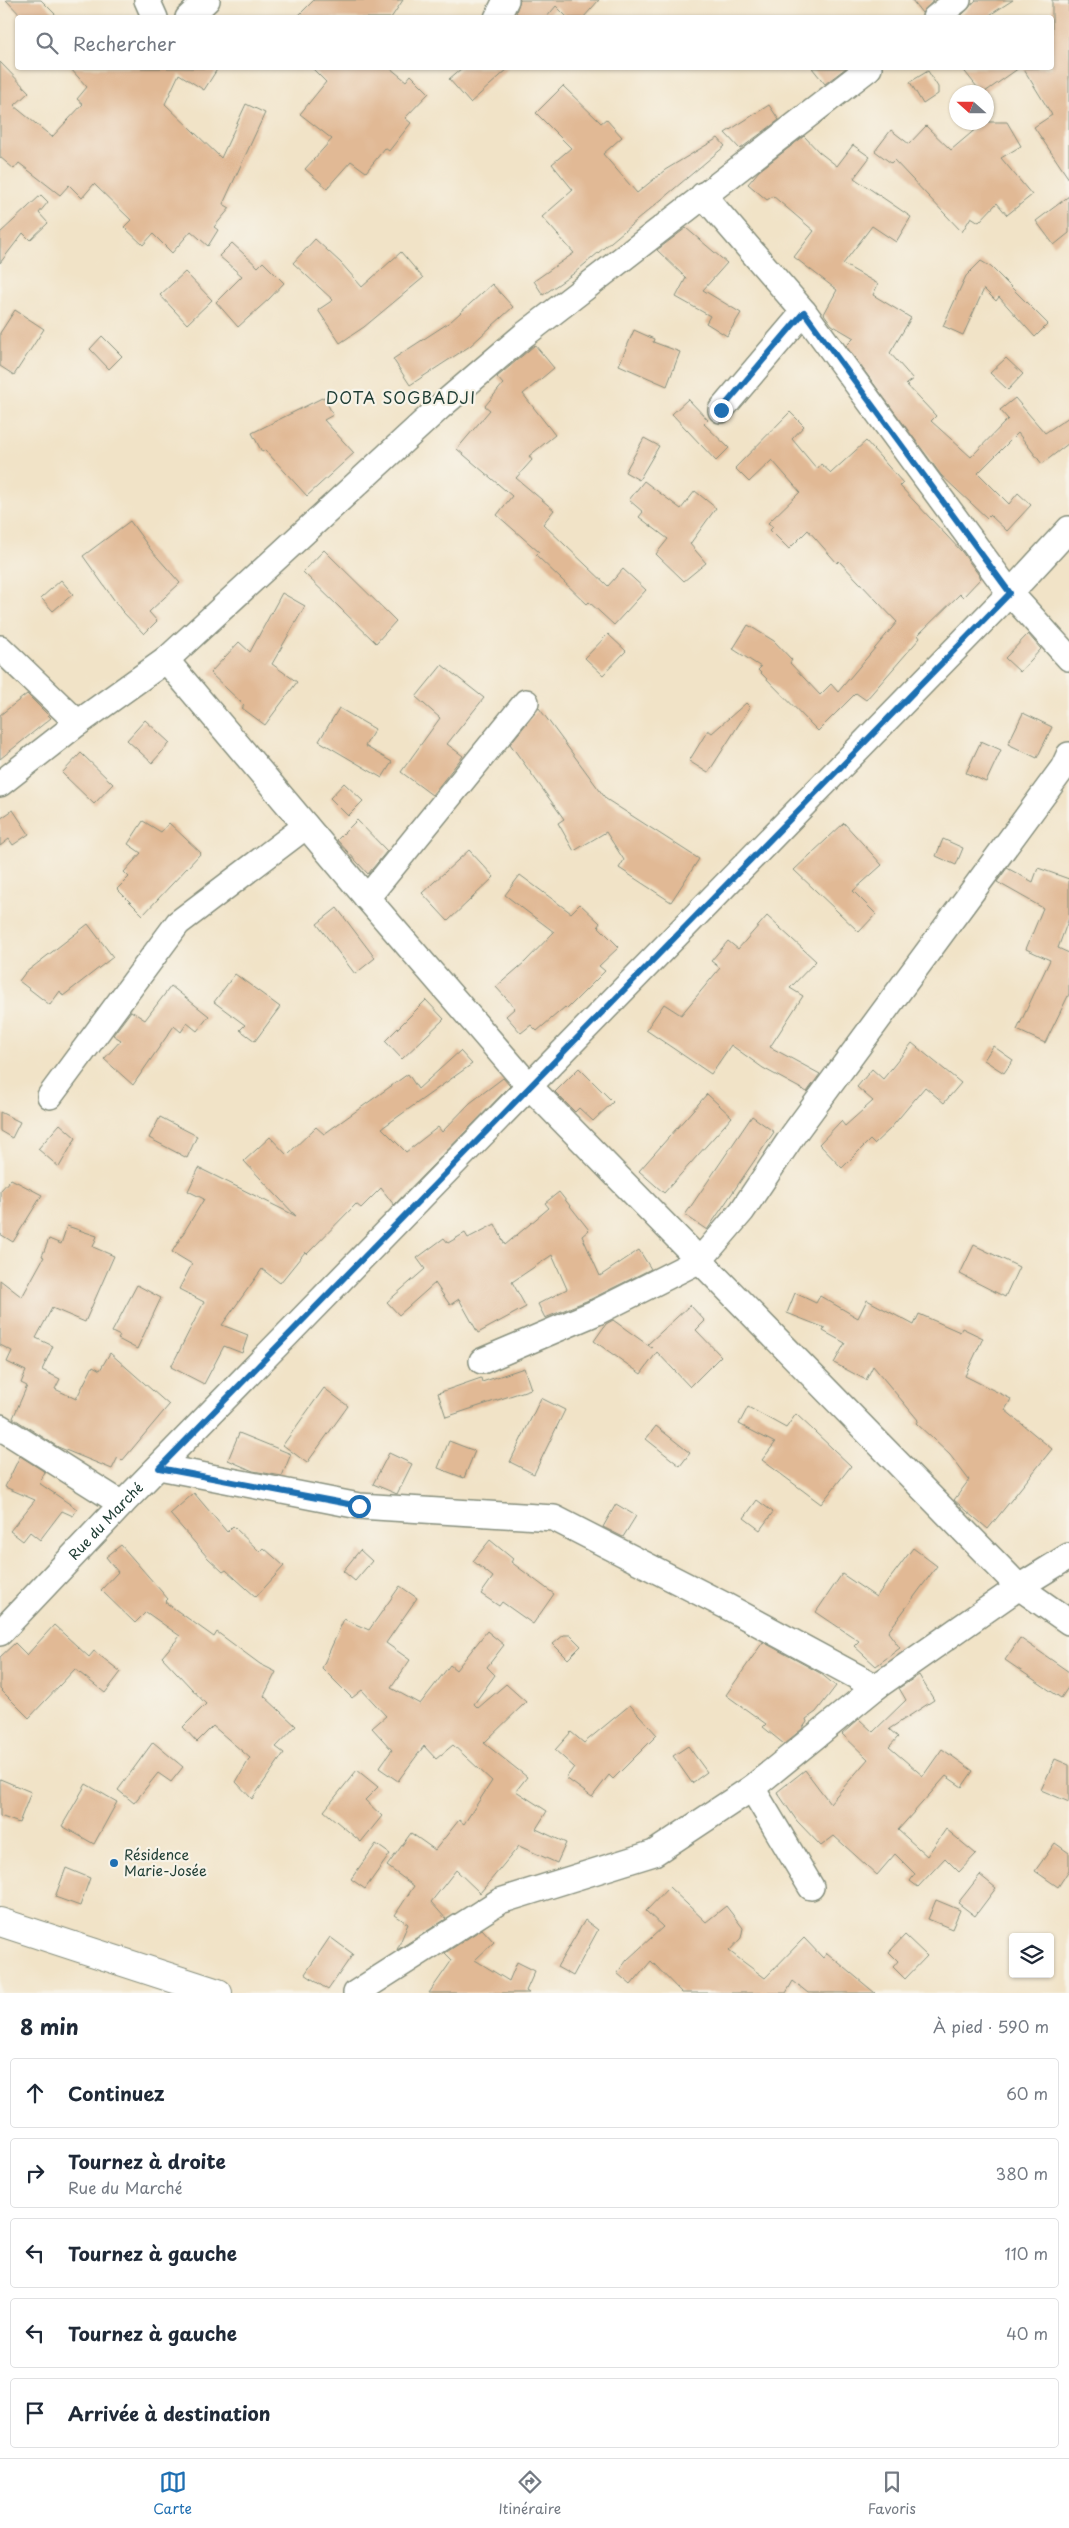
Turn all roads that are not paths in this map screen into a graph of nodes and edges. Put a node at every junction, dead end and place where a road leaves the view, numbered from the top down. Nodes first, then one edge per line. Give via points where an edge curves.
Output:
1 (147, 0) edge
2 (207, 0) edge
3 (506, 0) edge
4 (958, 0) edge
5 (154, 15) edge
6 (191, 15) edge
7 (498, 15) edge
8 (939, 15) edge
9 (866, 70) edge
10 (702, 195) junction
11 (804, 312) junction
12 (721, 410) dead end
13 (1069, 529) edge
14 (1010, 593) junction
15 (0, 648) edge
16 (1069, 658) edge
17 (166, 660) junction
18 (526, 702) dead end
19 (78, 723) junction
20 (1069, 754) edge
21 (0, 784) edge
22 (306, 826) junction
23 (367, 898) junction
24 (530, 1087) junction
25 (50, 1096) dead end
26 (700, 1260) junction
27 (482, 1361) dead end
28 (0, 1427) edge
29 (159, 1468) junction
30 (122, 1504) junction
31 (1069, 1556) edge
32 (1019, 1587) junction
33 (1069, 1622) edge
34 (0, 1633) edge
35 (876, 1687) junction
36 (752, 1788) junction
37 (811, 1887) dead end
38 (0, 1922) edge
39 (218, 1993) edge
40 (356, 1993) edge

1 - 5 street
2 - 6 street
3 - 7 street
4 - 8 street
9 - 10 street
10 - 11 street
10 - 17 street via 524,335 440,407
11 - 12 street
11 - 14 street
13 - 14 street, Rue du Marché
14 - 16 street
14 - 24 street, Rue du Marché
15 - 19 street
17 - 19 street
17 - 22 street
18 - 23 street
19 - 21 street
20 - 26 street via 1063,768 792,1135 742,1211
22 - 23 street
22 - 25 street via 178,923
23 - 24 street
24 - 26 street
24 - 29 street, Rue du Marché
26 - 27 street via 597,1312
26 - 32 street
28 - 30 street
29 - 30 street, Rue du Marché
29 - 35 street via 359,1506 554,1518
30 - 34 street, Rue du Marché
31 - 32 street
32 - 33 street
32 - 35 street
35 - 36 street
36 - 37 street
36 - 40 street via 654,1853 500,1902
38 - 39 street

